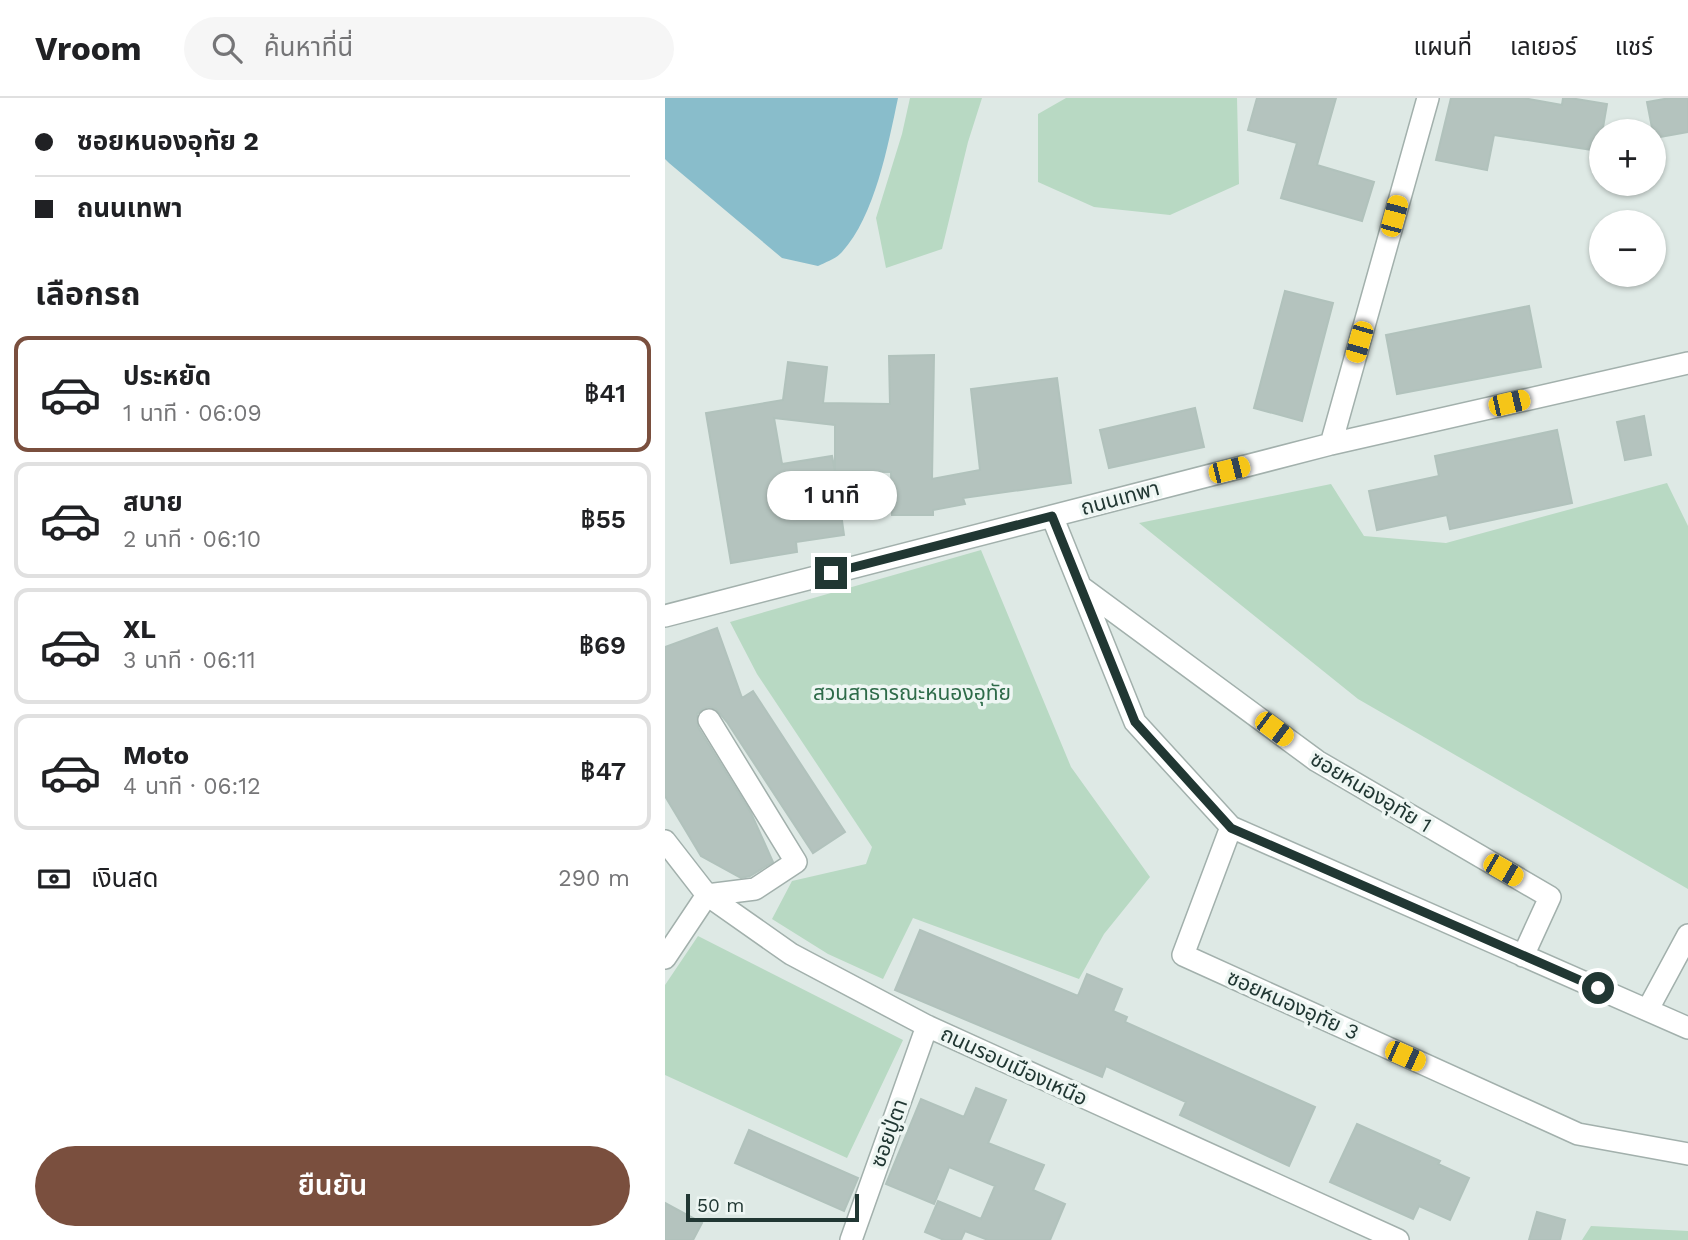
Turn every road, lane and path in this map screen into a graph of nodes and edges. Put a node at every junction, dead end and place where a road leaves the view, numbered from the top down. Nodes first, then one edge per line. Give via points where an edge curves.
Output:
1 (1428, 98) edge
2 (1688, 363) edge
3 (1331, 444) junction
4 (1052, 516) junction
5 (1081, 587) junction
6 (665, 616) edge
7 (709, 720) dead end
8 (1231, 828) junction
9 (665, 841) edge
10 (707, 895) junction
11 (1688, 935) edge
12 (1523, 956) junction
13 (665, 958) edge
14 (1648, 1009) junction
15 (927, 1026) junction
16 (1688, 1028) edge
17 (1688, 1154) edge
18 (1372, 1234) edge
19 (851, 1240) edge
20 (1398, 1240) edge

1 - 3 street
2 - 3 street, ถนนเทพา
3 - 4 street, ถนนเทพา
4 - 5 street
4 - 6 street, ถนนเทพา
5 - 8 street via 1135,722
5 - 12 street, ซอยหนองอุทัย 1 via 1317,761 1550,897
7 - 10 street via 796,862 755,889
8 - 12 street
8 - 17 street, ซอยหนองอุทัย 3 via 1183,954 1578,1134
9 - 10 street, ถนนรอบเมืองเหนือ
10 - 13 street
10 - 15 street, ถนนรอบเมืองเหนือ via 790,954
11 - 14 street
12 - 14 street
14 - 16 street
15 - 18 street, ถนนรอบเมืองเหนือ
15 - 19 street, ซอยปู่ตา
18 - 20 street, ถนนรอบเมืองเหนือ

